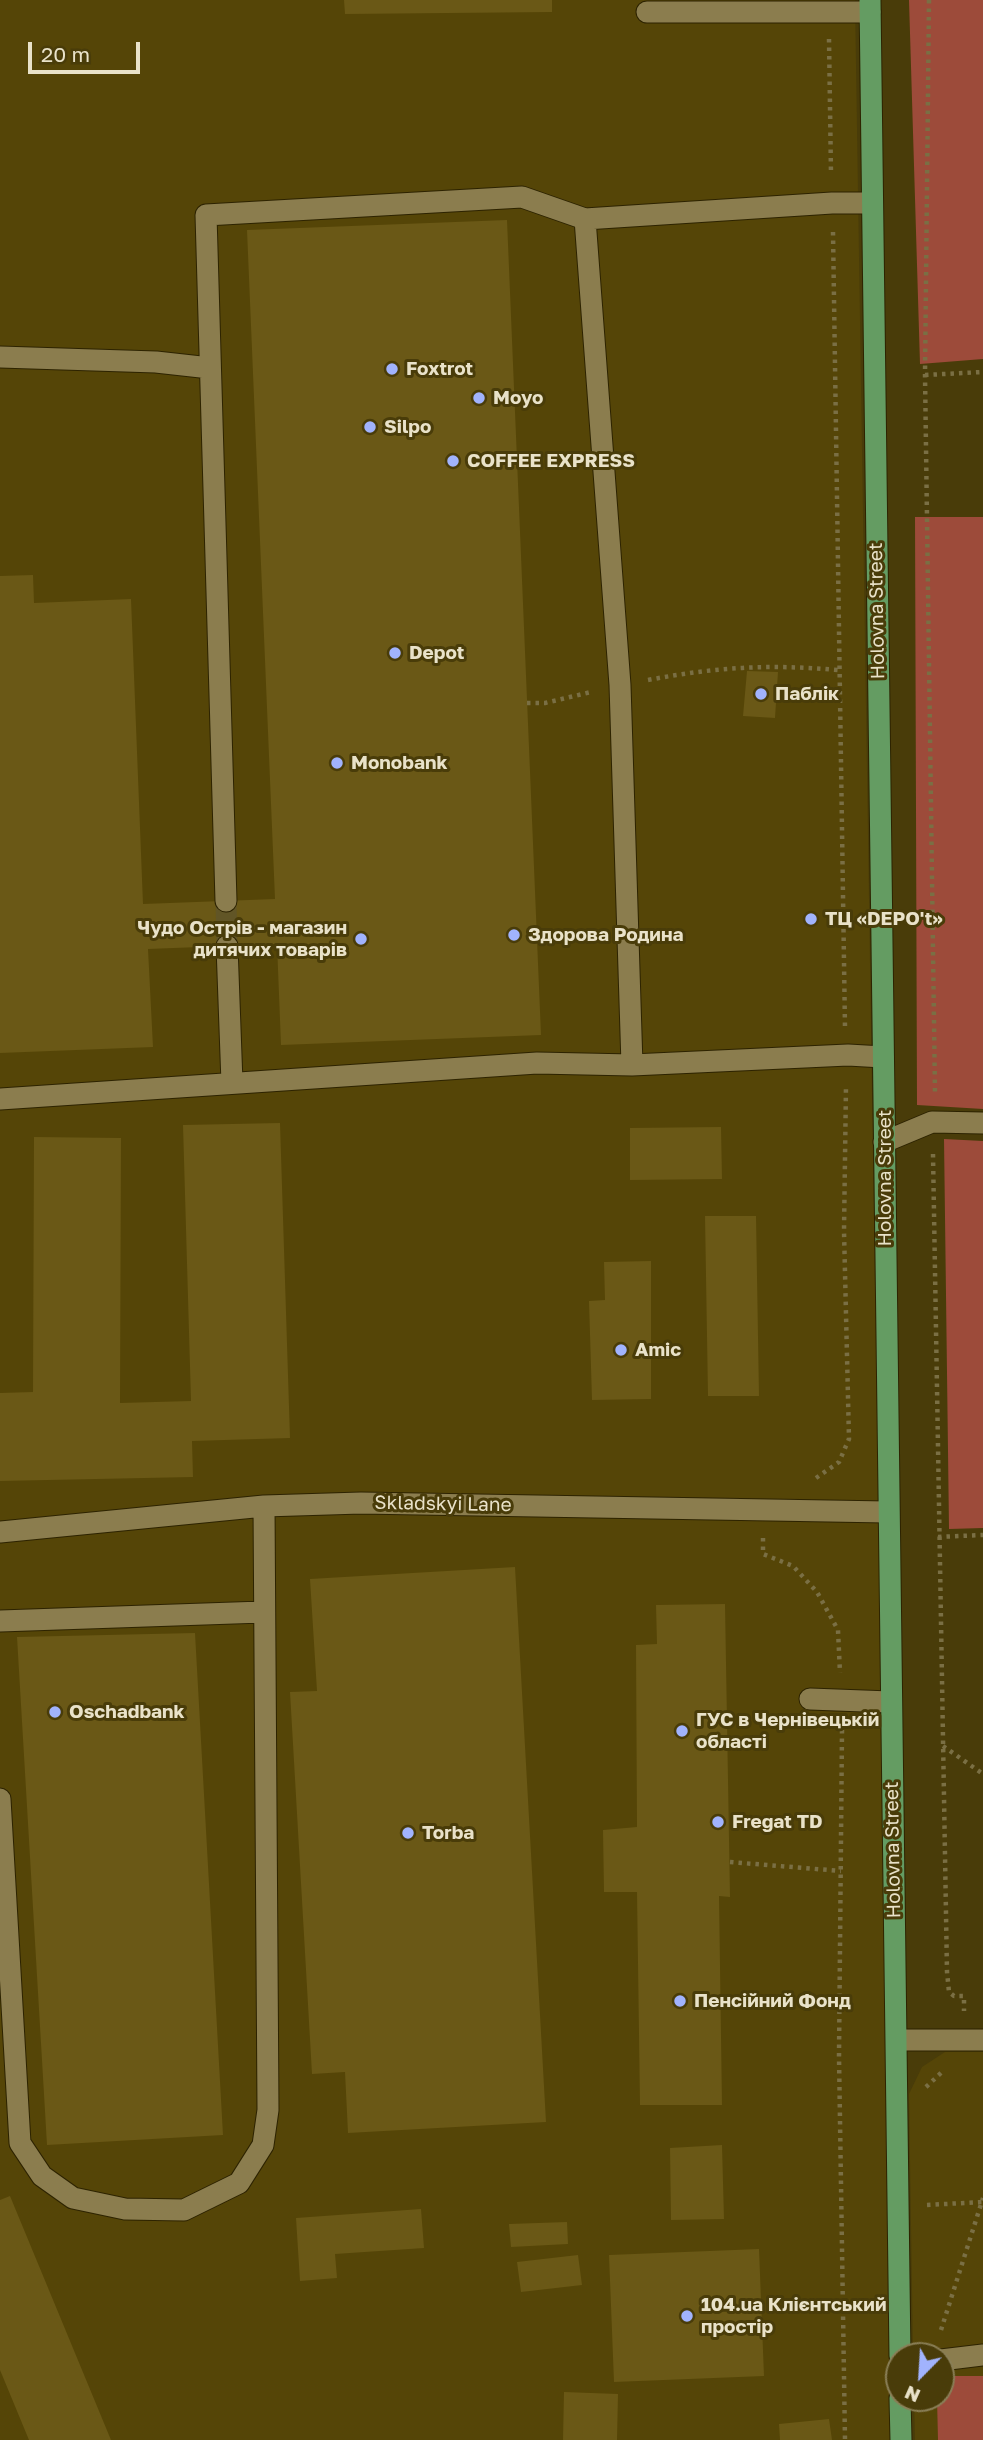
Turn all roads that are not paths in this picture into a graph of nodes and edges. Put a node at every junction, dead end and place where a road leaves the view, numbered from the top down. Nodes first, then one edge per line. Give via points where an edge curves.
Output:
1 (870, 6) edge
2 (646, 12) dead end
3 (872, 203) junction
4 (585, 219) junction
5 (0, 357) edge
6 (210, 368) junction
7 (226, 901) tunnel mouth
8 (228, 946) tunnel mouth
9 (883, 1057) junction
10 (632, 1065) junction
11 (232, 1083) junction
12 (0, 1099) edge
13 (983, 1123) edge
14 (884, 1142) junction
15 (264, 1506) junction
16 (887, 1512) junction
17 (0, 1532) edge
18 (263, 1612) junction
19 (0, 1621) edge
20 (810, 1699) dead end
21 (890, 1702) junction
22 (0, 1799) edge
23 (898, 2040) junction
24 (973, 2040) edge
25 (900, 2342) edge
26 (983, 2355) edge
27 (955, 2358) edge
28 (900, 2412) edge
29 (901, 2440) edge

1 - 2 street via 829,12
1 - 3 main road, Holovna Street
3 - 4 street
3 - 9 main road, Holovna Street
4 - 6 street via 522,197 206,215
4 - 10 street via 620,685
5 - 6 street
6 - 7 street
8 - 11 street
9 - 10 street
9 - 14 main road, Holovna Street
10 - 11 street via 537,1063
11 - 12 street
13 - 14 street via 932,1122
14 - 16 main road, Holovna Street
15 - 16 street, Skladskyi Lane via 361,1503
15 - 17 street, Skladskyi Lane
15 - 18 street
16 - 21 main road, Holovna Street
18 - 19 street
18 - 22 street via 268,2110 262,2145 240,2183 184,2210 125,2209 73,2198 42,2176 20,2143
20 - 21 street
21 - 23 main road, Holovna Street
23 - 24 street
23 - 25 main road, Holovna Street
26 - 27 street
28 - 29 main road

